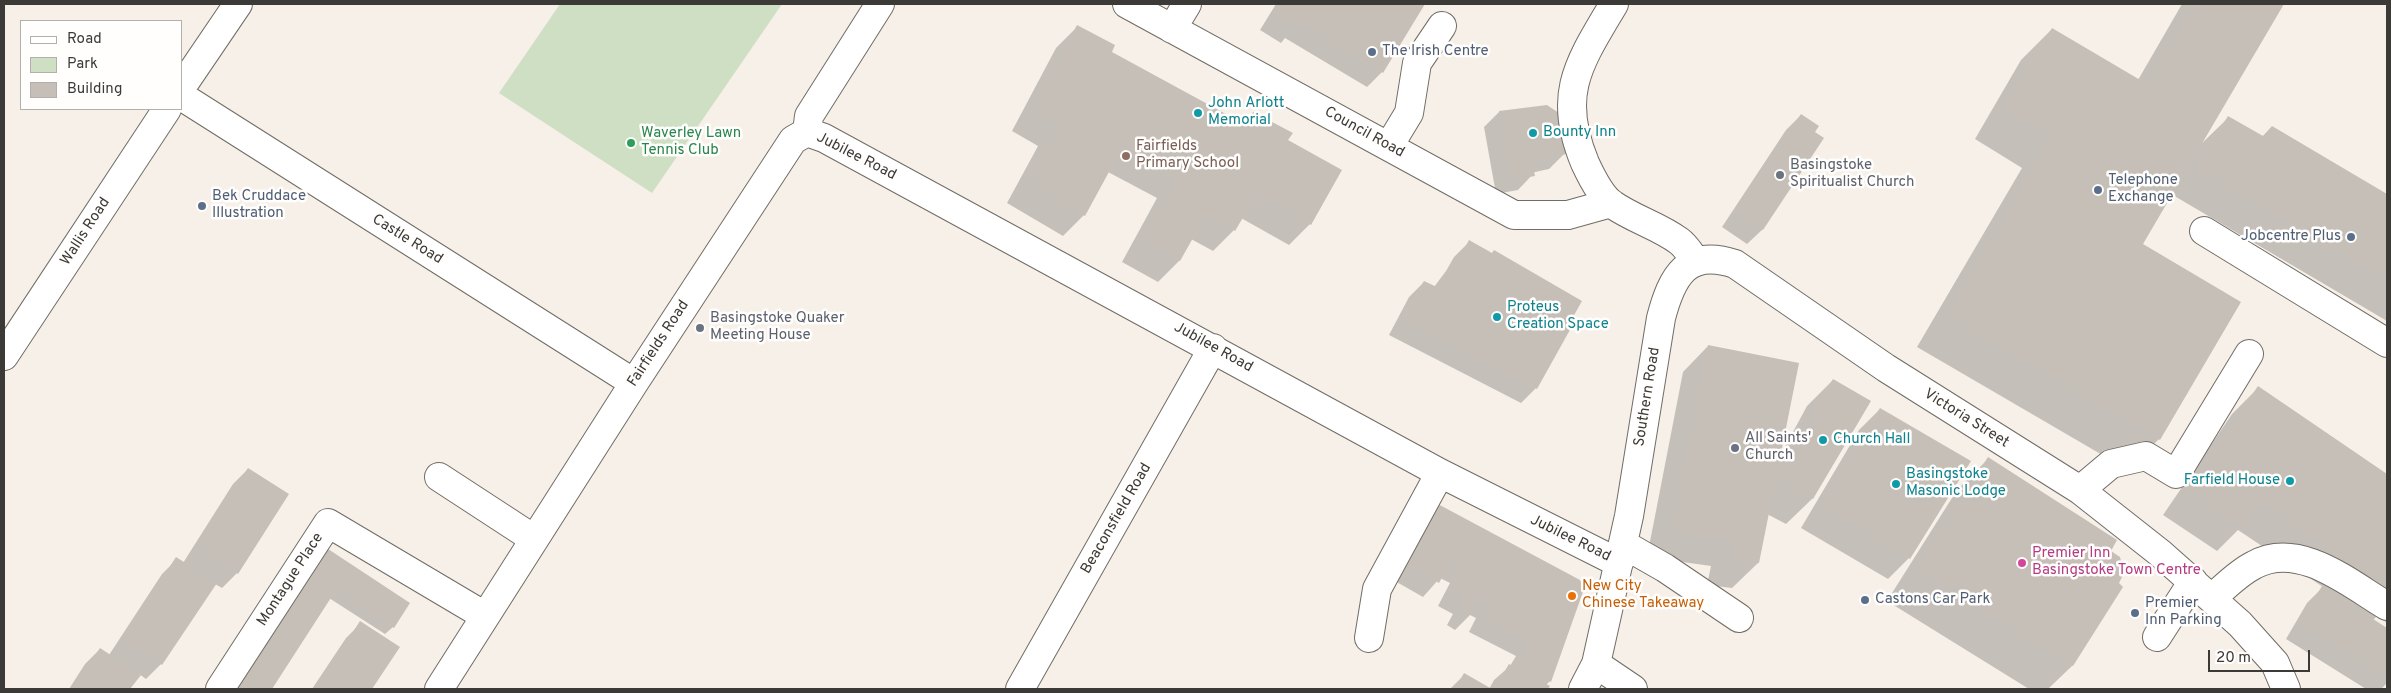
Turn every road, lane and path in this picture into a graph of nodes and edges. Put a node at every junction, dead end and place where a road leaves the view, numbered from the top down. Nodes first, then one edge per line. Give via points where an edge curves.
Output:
1 (238, 4) edge
2 (880, 4) edge
3 (1127, 4) edge
4 (1187, 4) edge
5 (1614, 4) edge
6 (1442, 26) dead end
7 (1172, 28) junction
8 (182, 87) edge
9 (182, 97) edge
10 (166, 110) edge
11 (807, 132) junction
12 (1389, 146) junction
13 (1611, 203) junction
14 (2204, 232) dead end
15 (1696, 261) junction
16 (2387, 343) edge
17 (1214, 348) junction
18 (2249, 354) dead end
19 (4, 356) edge
20 (634, 383) junction
21 (1440, 473) junction
22 (439, 477) dead end
23 (2080, 490) junction
24 (534, 539) junction
25 (1621, 554) junction
26 (2202, 590) junction
27 (2387, 606) edge
28 (485, 616) junction
29 (1739, 618) dead end
30 (2157, 637) dead end
31 (1369, 638) dead end
32 (1596, 664) junction
33 (220, 689) edge
34 (440, 689) edge
35 (1020, 689) edge
36 (1583, 689) edge
37 (1633, 689) edge
38 (2286, 689) edge

1 - 8 street
2 - 11 street via 809,116
3 - 7 street, Council Road
4 - 7 street
5 - 13 street via 1585,52 1570,101 1574,132 1590,175
6 - 12 street via 1417,63 1409,113
7 - 12 street, Council Road
9 - 20 street, Castle Road
10 - 19 street, Wallis Road
11 - 17 street, Jubilee Road via 824,138
11 - 20 street, Fairfields Road via 793,140
12 - 13 street, Council Road via 1514,215 1568,215
13 - 15 street via 1680,242
14 - 16 street
15 - 23 street, Victoria Street via 1713,258 1735,264 1886,368
15 - 25 street, Southern Road via 1677,277 1661,318
17 - 21 street, Jubilee Road
17 - 35 street, Beaconsfield Road
18 - 23 street via 2176,474 2146,456 2111,464
20 - 24 street, Fairfields Road
21 - 25 street, Jubilee Road
21 - 31 street via 1378,589
22 - 24 street
23 - 26 street, Victoria Street
24 - 28 street, Fairfields Road
25 - 29 street via 1665,568
25 - 32 street, Southern Road
26 - 27 street via 2255,564 2287,557 2326,570
26 - 30 street
26 - 38 street, Victoria Street via 2261,645
28 - 33 street, Montague Place via 328,523
28 - 34 street, Fairfields Road
32 - 36 street, Southern Road
32 - 37 street

